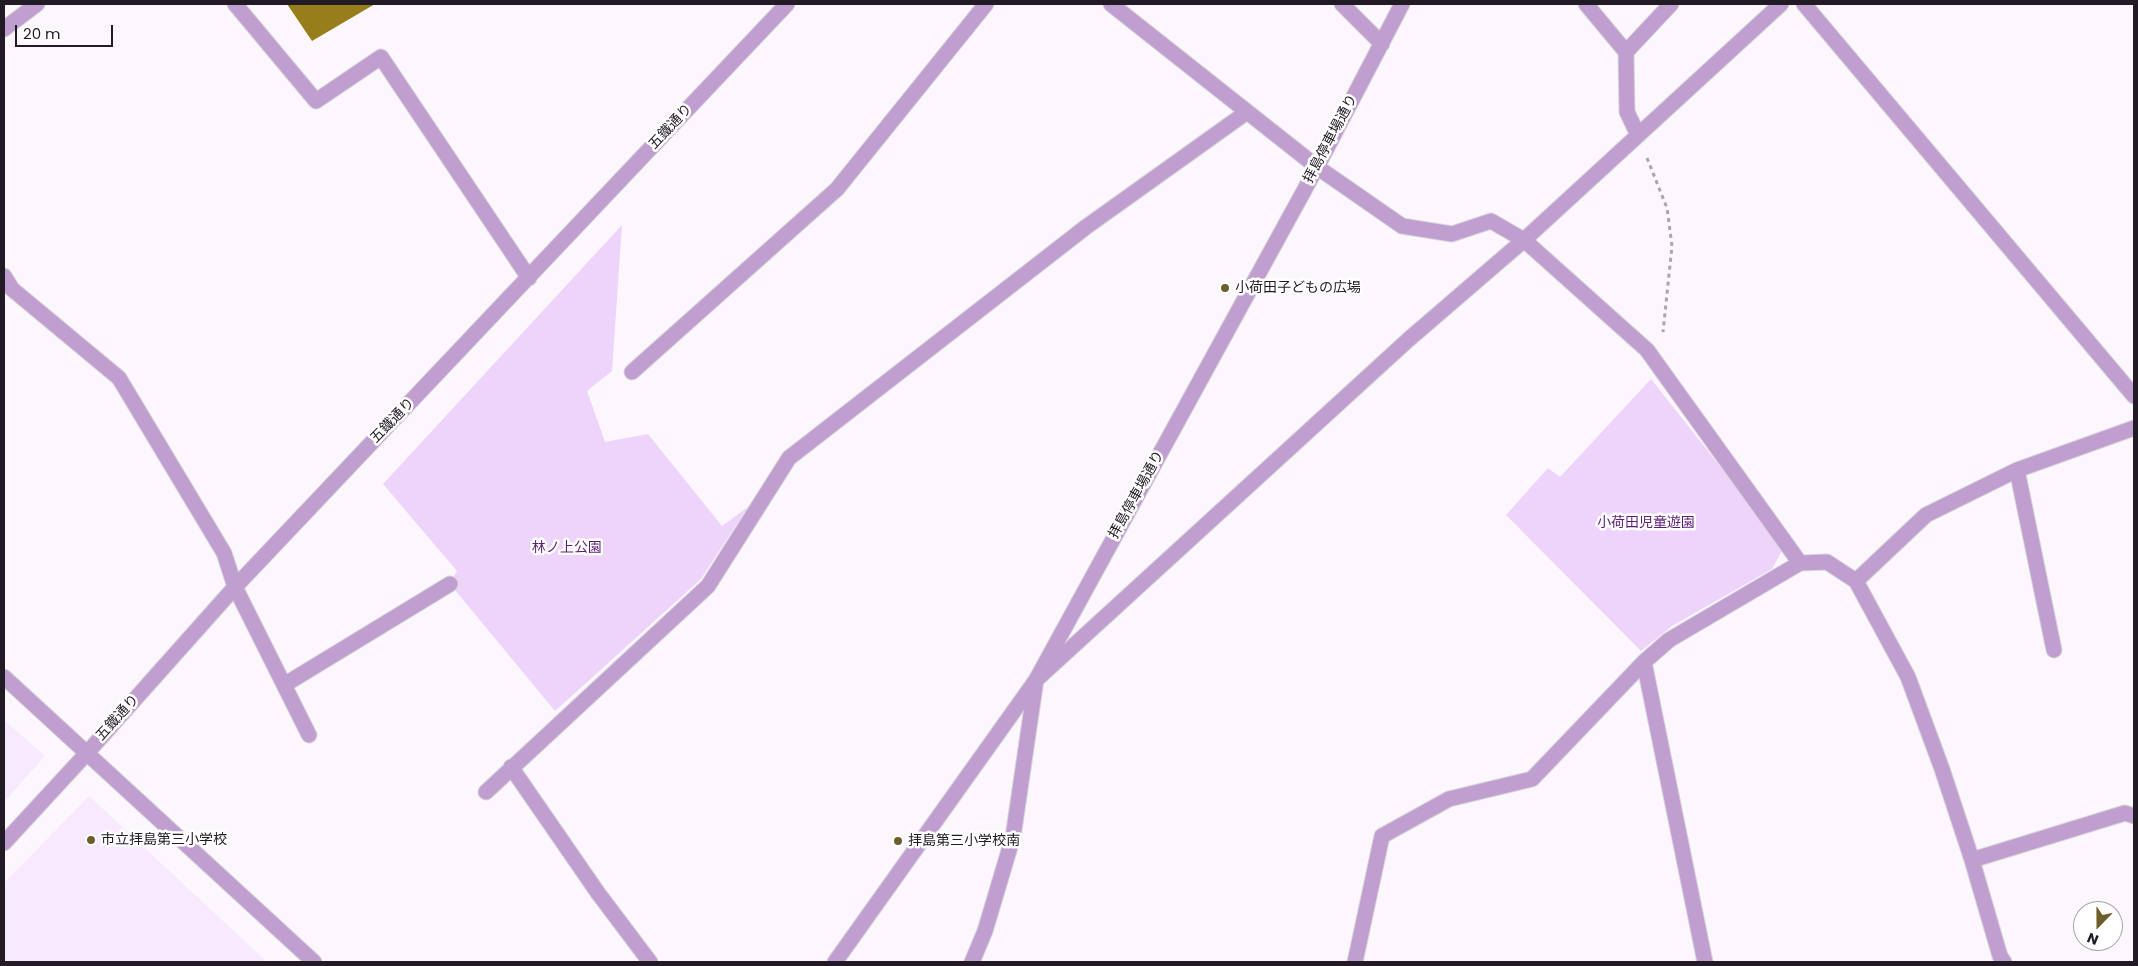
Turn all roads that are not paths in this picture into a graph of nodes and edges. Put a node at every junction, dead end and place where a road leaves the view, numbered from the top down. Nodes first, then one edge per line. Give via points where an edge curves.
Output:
1 (37, 4) edge
2 (235, 4) edge
3 (787, 4) edge
4 (986, 4) edge
5 (1111, 4) edge
6 (1342, 4) edge
7 (1402, 4) edge
8 (1586, 4) edge
9 (1671, 4) edge
10 (1781, 4) edge
11 (1804, 4) edge
12 (4, 29) edge
13 (1382, 44) junction
14 (1626, 52) junction
15 (1248, 112) junction
16 (1638, 135) junction
17 (1316, 167) junction
18 (1524, 240) junction
19 (4, 276) edge
20 (529, 278) junction
21 (632, 372) dead end
22 (2134, 396) edge
23 (2134, 428) edge
24 (2017, 470) junction
25 (1800, 563) junction
26 (1856, 581) junction
27 (450, 584) dead end
28 (235, 587) junction
29 (2054, 650) dead end
30 (1644, 662) junction
31 (4, 677) edge
32 (1036, 680) junction
33 (284, 685) junction
34 (309, 735) dead end
35 (87, 753) junction
36 (511, 767) junction
37 (486, 792) dead end
38 (2134, 816) edge
39 (4, 843) edge
40 (1972, 860) junction
41 (314, 962) edge
42 (650, 962) edge
43 (835, 962) edge
44 (972, 962) edge
45 (1355, 962) edge
46 (1705, 962) edge
47 (2004, 962) edge

1 - 12 street
2 - 20 street via 316,101 381,57
3 - 20 street, 五鐵通り
4 - 21 street via 837,189
5 - 15 street
6 - 13 street
7 - 13 street, 拝島停車場通り
8 - 14 street
9 - 14 street
10 - 16 street
11 - 22 street
13 - 17 street, 拝島停車場通り
14 - 16 street via 1627,112
15 - 17 street
15 - 36 street via 1086,227 789,458 708,586
16 - 18 street
17 - 18 street via 1402,226 1452,234 1491,221
17 - 32 street, 拝島停車場通り
18 - 25 street via 1647,350
18 - 32 street via 1408,340
19 - 28 street via 12,289 119,378 224,553
20 - 28 street, 五鐵通り
23 - 24 street
24 - 26 street via 1926,515
24 - 29 street
25 - 26 street via 1827,562
25 - 30 street via 1669,640
26 - 40 street via 1908,677
27 - 33 street
28 - 33 street
28 - 35 street, 五鐵通り
30 - 45 street via 1532,779 1449,799 1382,836
30 - 46 street
31 - 35 street
32 - 43 street, 拝島停車場通り
32 - 44 street via 1014,837 986,931
33 - 34 street
35 - 39 street, 五鐵通り
35 - 41 street
36 - 37 street
36 - 42 street
38 - 40 street via 2125,813
40 - 47 street

